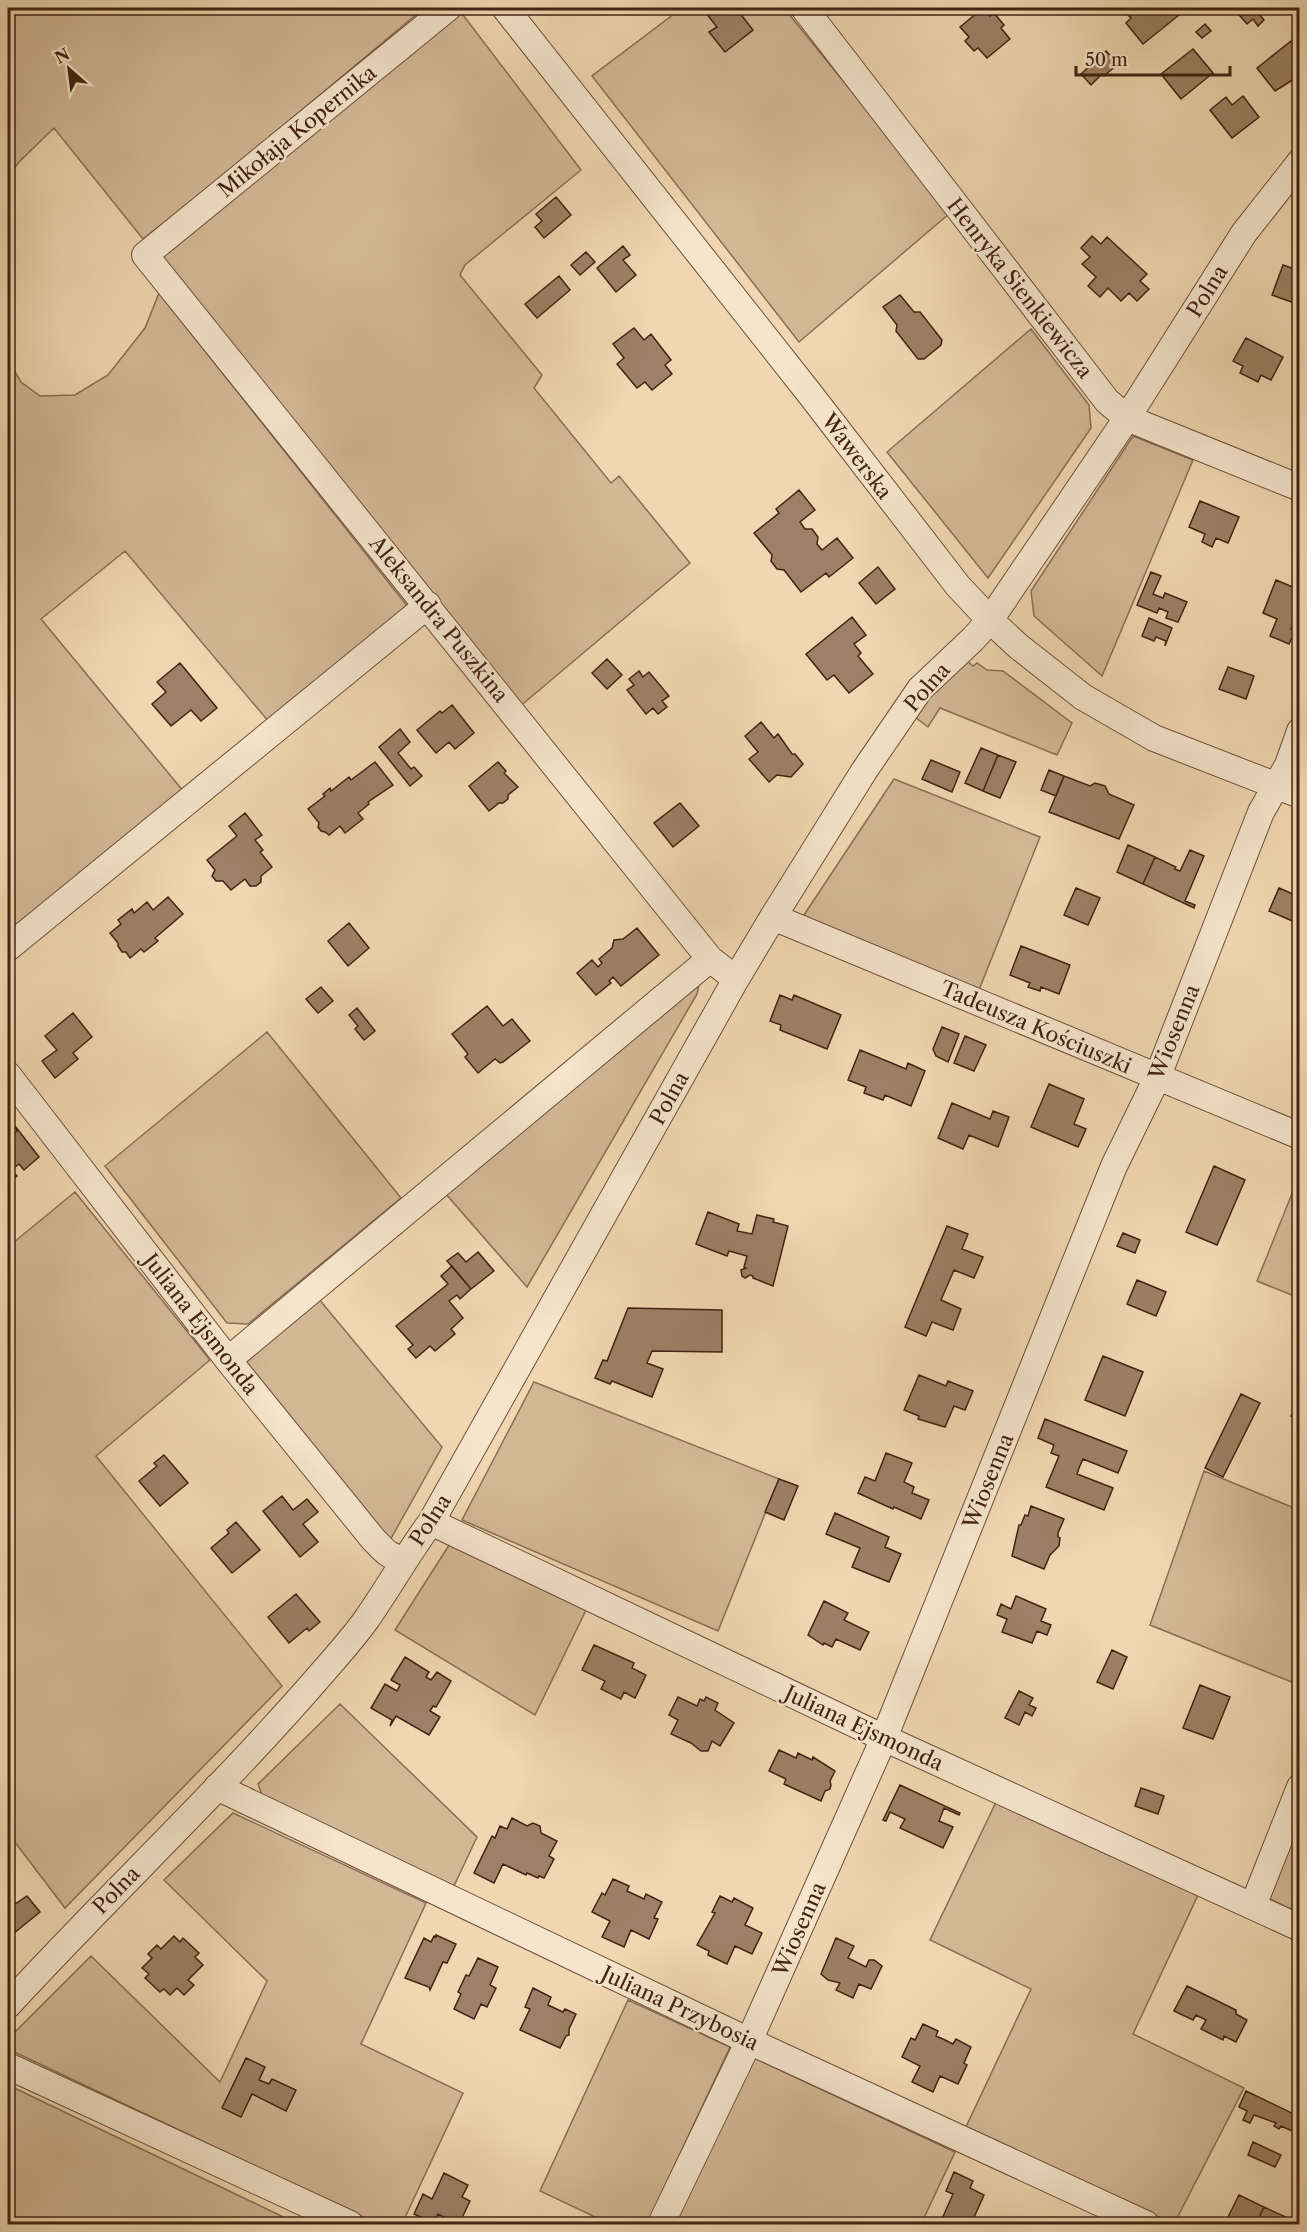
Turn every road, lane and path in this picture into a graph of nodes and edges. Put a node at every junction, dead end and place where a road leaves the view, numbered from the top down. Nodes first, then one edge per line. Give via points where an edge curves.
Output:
1 (448, 8) edge
2 (505, 8) edge
3 (804, 8) edge
4 (1299, 162) edge
5 (145, 255) joint
6 (1127, 418) junction
7 (1299, 488) edge
8 (428, 605) junction
9 (990, 620) junction
10 (1299, 731) edge
11 (1275, 785) junction
12 (1299, 795) edge
13 (773, 917) junction
14 (8, 948) edge
15 (710, 959) junction
16 (736, 979) junction
17 (8, 1075) edge
18 (1156, 1078) junction
19 (1299, 1136) edge
20 (228, 1360) junction
21 (431, 1521) junction
22 (404, 1559) junction
23 (884, 1738) junction
24 (217, 1787) junction
25 (1299, 1787) edge
26 (1253, 1906) junction
27 (1299, 1928) edge
28 (8, 2005) edge
29 (748, 2041) junction
30 (8, 2066) edge
31 (350, 2224) edge
32 (661, 2224) edge
33 (1146, 2224) edge

1 - 5 street, Mikołaja Kopernika
2 - 9 street, Wawerska via 958,586
3 - 6 street, Henryka Sienkiewicza via 1100,391
4 - 6 street, Polna via 1244,233
5 - 8 street, Aleksandra Puszkina
6 - 7 street, Henryka Sienkiewicza
6 - 9 street, Polna
8 - 14 street
8 - 15 street, Aleksandra Puszkina
9 - 11 street, Wawerska via 1083,697 1154,738
9 - 13 street, Polna via 920,689
10 - 11 street, Wiosenna via 1288,765
11 - 12 street, Wawerska
11 - 18 street, Wiosenna
13 - 16 street, Polna
13 - 18 street, Tadeusza Kościuszki
15 - 16 street, Aleksandra Puszkina
15 - 20 street
16 - 21 street, Polna
17 - 20 street, Juliana Ejsmonda
18 - 19 street, Tadeusza Kościuszki
18 - 23 street, Wiosenna via 1114,1166
20 - 22 street, Juliana Ejsmonda via 373,1539 387,1554
21 - 22 street, Polna
21 - 23 street, Juliana Ejsmonda
22 - 24 street, Polna via 366,1620 330,1664
23 - 26 street, Juliana Ejsmonda
23 - 29 street, Wiosenna
24 - 28 street, Polna
24 - 29 street, Juliana Przybosia
25 - 26 street
26 - 27 street, Juliana Ejsmonda
29 - 32 street, Wiosenna
29 - 33 street, Juliana Przybosia
30 - 31 street

